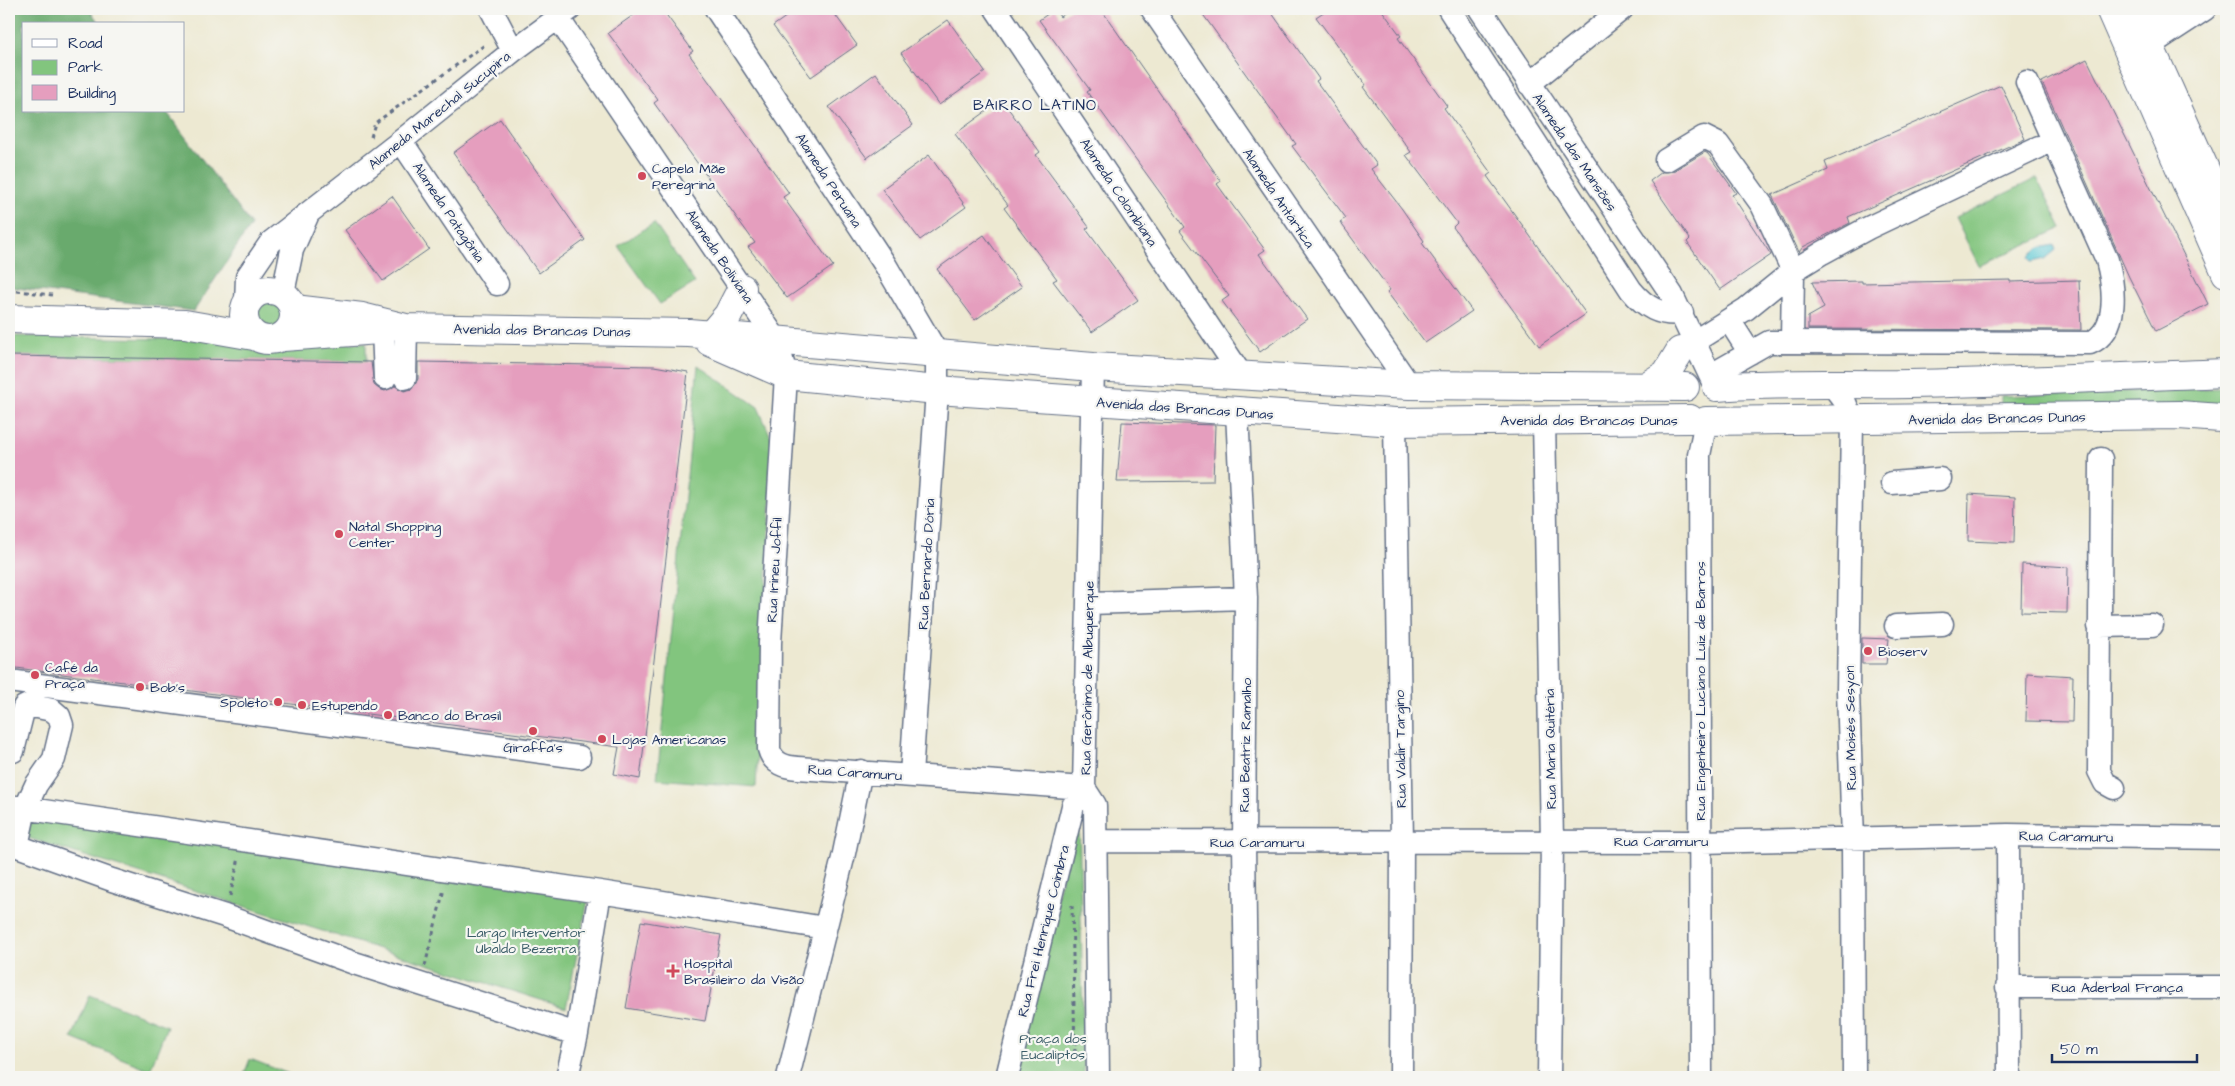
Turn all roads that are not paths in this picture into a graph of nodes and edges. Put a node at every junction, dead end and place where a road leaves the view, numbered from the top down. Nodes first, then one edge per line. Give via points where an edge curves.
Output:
1 (491, 9) edge
2 (716, 9) edge
3 (996, 9) edge
4 (1152, 9) edge
5 (1449, 9) edge
6 (1480, 9) edge
7 (1622, 9) edge
8 (2110, 9) edge
9 (2175, 9) edge
10 (2205, 9) edge
11 (564, 14) edge
12 (2142, 28) edge
13 (512, 51) junction
14 (2027, 82) dead end
15 (1529, 84) junction
16 (401, 141) junction
17 (2039, 147) dead end
18 (1666, 160) dead end
19 (2224, 205) edge
20 (308, 213) junction
21 (1793, 272) junction
22 (2226, 273) edge
23 (497, 284) dead end
24 (742, 288) junction
25 (288, 302) junction
26 (1676, 307) junction
27 (248, 318) junction
28 (9, 319) edge
29 (1729, 320) junction
30 (395, 328) junction
31 (700, 334) junction
32 (283, 337) junction
33 (778, 341) junction
34 (1792, 342) junction
35 (1688, 346) junction
36 (937, 353) junction
37 (1750, 353) junction
38 (1093, 366) junction
39 (2226, 373) edge
40 (786, 375) junction
41 (1242, 376) junction
42 (395, 378) dead end
43 (1990, 382) junction
44 (1714, 383) junction
45 (1409, 385) junction
46 (1832, 386) junction
47 (1645, 387) junction
48 (1686, 387) junction
49 (937, 390) junction
50 (1091, 401) junction
51 (1237, 412) junction
52 (1990, 417) junction
53 (1544, 420) junction
54 (1852, 420) junction
55 (2226, 420) edge
56 (1699, 421) junction
57 (1394, 422) junction
58 (2101, 459) dead end
59 (1940, 479) dead end
60 (1892, 483) dead end
61 (1246, 598) junction
62 (1090, 603) junction
63 (1942, 624) dead end
64 (2152, 625) dead end
65 (1896, 626) dead end
66 (2099, 626) junction
67 (9, 681) edge
68 (13, 751) dead end
69 (579, 757) dead end
70 (777, 762) joint
71 (861, 772) junction
72 (911, 776) junction
73 (1084, 788) junction
74 (2114, 788) dead end
75 (24, 808) edge
76 (2008, 835) junction
77 (2226, 838) edge
78 (1402, 840) junction
79 (1853, 840) junction
80 (1097, 841) junction
81 (1552, 841) junction
82 (1244, 842) junction
83 (1701, 842) junction
84 (17, 846) edge
85 (600, 892) junction
86 (825, 928) junction
87 (2007, 987) junction
88 (2226, 987) edge
89 (577, 1034) junction
90 (567, 1077) edge
91 (788, 1077) edge
92 (1007, 1077) edge
93 (1098, 1077) edge
94 (1247, 1077) edge
95 (1401, 1077) edge
96 (1549, 1077) edge
97 (1701, 1077) edge
98 (1854, 1077) edge
99 (2009, 1077) edge

1 - 13 street
2 - 36 street, Alameda Peruana via 886,266
3 - 41 street, Alameda Colombiana
4 - 45 street, Alameda Antártica
5 - 26 street via 1631,290 1648,307
6 - 15 street, Alameda das Mansões
7 - 15 street
8 - 22 main road
9 - 12 street
10 - 12 street
11 - 13 street, Alameda Marechal Sucupira
11 - 24 street, Alameda Boliviana
12 - 19 main road
13 - 16 street, Alameda Marechal Sucupira
14 - 34 street via 2107,260 2112,287 2110,321 2100,339 2090,343
15 - 26 street, Alameda das Mansões
16 - 20 street, Alameda Marechal Sucupira
16 - 23 street, Alameda Patagônia
17 - 21 street via 1868,228 1822,252
18 - 21 street via 1704,137 1718,144 1762,205
20 - 25 street, Alameda Marechal Sucupira via 292,250
20 - 27 street, Alameda Marechal Sucupira via 271,242 254,263 245,284
21 - 29 street
21 - 34 street
24 - 31 main road via 728,315
24 - 33 street, Alameda Boliviana
25 - 27 main road via 265,290 257,293
25 - 30 main road, Avenida das Brancas Dunas via 362,317
25 - 32 main road via 294,322
26 - 35 street, Alameda das Mansões
27 - 28 main road via 185,324
27 - 32 main road via 267,340
29 - 35 street
29 - 37 street
30 - 31 main road, Avenida das Brancas Dunas
30 - 32 main road, Avenida das Brancas Dunas
30 - 42 street
31 - 33 main road, Avenida das Brancas Dunas
31 - 40 main road, Avenida das Brancas Dunas
33 - 36 main road, Avenida das Brancas Dunas
33 - 40 street, Alameda Boliviana
34 - 37 street via 1769,342
35 - 44 street, Alameda das Mansões
35 - 47 main road via 1666,374
35 - 48 street, Alameda das Mansões
36 - 38 main road, Avenida das Brancas Dunas
36 - 49 street, Rua Bernardo Dória
37 - 44 street
38 - 41 main road, Avenida das Brancas Dunas
38 - 50 street, Rua Gerônimo de Albuquerque
39 - 43 main road
40 - 49 main road, Avenida das Brancas Dunas
40 - 70 street, Rua Irineu Joffil via 770,643 769,748
41 - 45 main road, Avenida das Brancas Dunas
43 - 46 main road
43 - 52 main road
44 - 46 main road
44 - 48 main road via 1703,380
44 - 56 main road via 1722,397 1720,409 1712,419
45 - 47 main road, Avenida das Brancas Dunas
46 - 54 street, Rua Moisés Sesyon via 1844,400
47 - 48 main road, Avenida das Brancas Dunas
48 - 56 main road via 1680,404
49 - 50 main road, Avenida das Brancas Dunas
49 - 72 street, Rua Bernardo Dória
50 - 51 main road, Avenida das Brancas Dunas
50 - 62 street, Rua Gerônimo de Albuquerque
51 - 57 main road, Avenida das Brancas Dunas
51 - 61 street, Rua Beatriz Ramalho
52 - 54 main road, Avenida das Brancas Dunas
52 - 55 main road, Avenida das Brancas Dunas via 2179,415
53 - 56 main road, Avenida das Brancas Dunas
53 - 57 main road, Avenida das Brancas Dunas
53 - 81 street, Rua Maria Quitéria
54 - 56 main road, Avenida das Brancas Dunas
54 - 79 street, Rua Moisés Sesyon via 1848,691
56 - 83 street, Rua Engenheiro Luciano Luiz de Barros via 1694,445 1699,455
57 - 78 street, Rua Valdir Targino
58 - 66 street
59 - 60 street
61 - 62 street
61 - 82 street, Rua Beatriz Ramalho
62 - 73 street, Rua Gerônimo de Albuquerque
63 - 65 street
64 - 66 street
66 - 74 street via 2099,771 2105,783
67 - 69 street
68 - 75 street via 24,707 52,710 59,716 62,725 54,759 47,772 47,786
70 - 71 street, Rua Caramuru via 787,767
71 - 72 street, Rua Caramuru
71 - 86 street
72 - 73 street, Rua Caramuru
73 - 80 street, Rua Gerônimo de Albuquerque via 1095,805
73 - 92 street, Rua Frei Henrique Coimbra via 1073,806
75 - 84 street
75 - 85 street
76 - 77 street, Rua Caramuru
76 - 79 street, Rua Caramuru
76 - 87 street
78 - 81 street, Rua Caramuru
78 - 82 street, Rua Caramuru
78 - 95 street, Rua Valdir Targino
79 - 83 street, Rua Caramuru
79 - 98 street, Rua Moisés Sesyon
80 - 82 street, Rua Caramuru
80 - 93 street, Rua Gerônimo de Albuquerque
81 - 83 street, Rua Caramuru
81 - 96 street, Rua Maria Quitéria
82 - 94 street, Rua Beatriz Ramalho
83 - 97 street, Rua Engenheiro Luciano Luiz de Barros
84 - 89 street via 354,963
85 - 86 street
85 - 89 street
86 - 91 street
87 - 88 street, Rua Aderbal França
87 - 99 street
89 - 90 street

